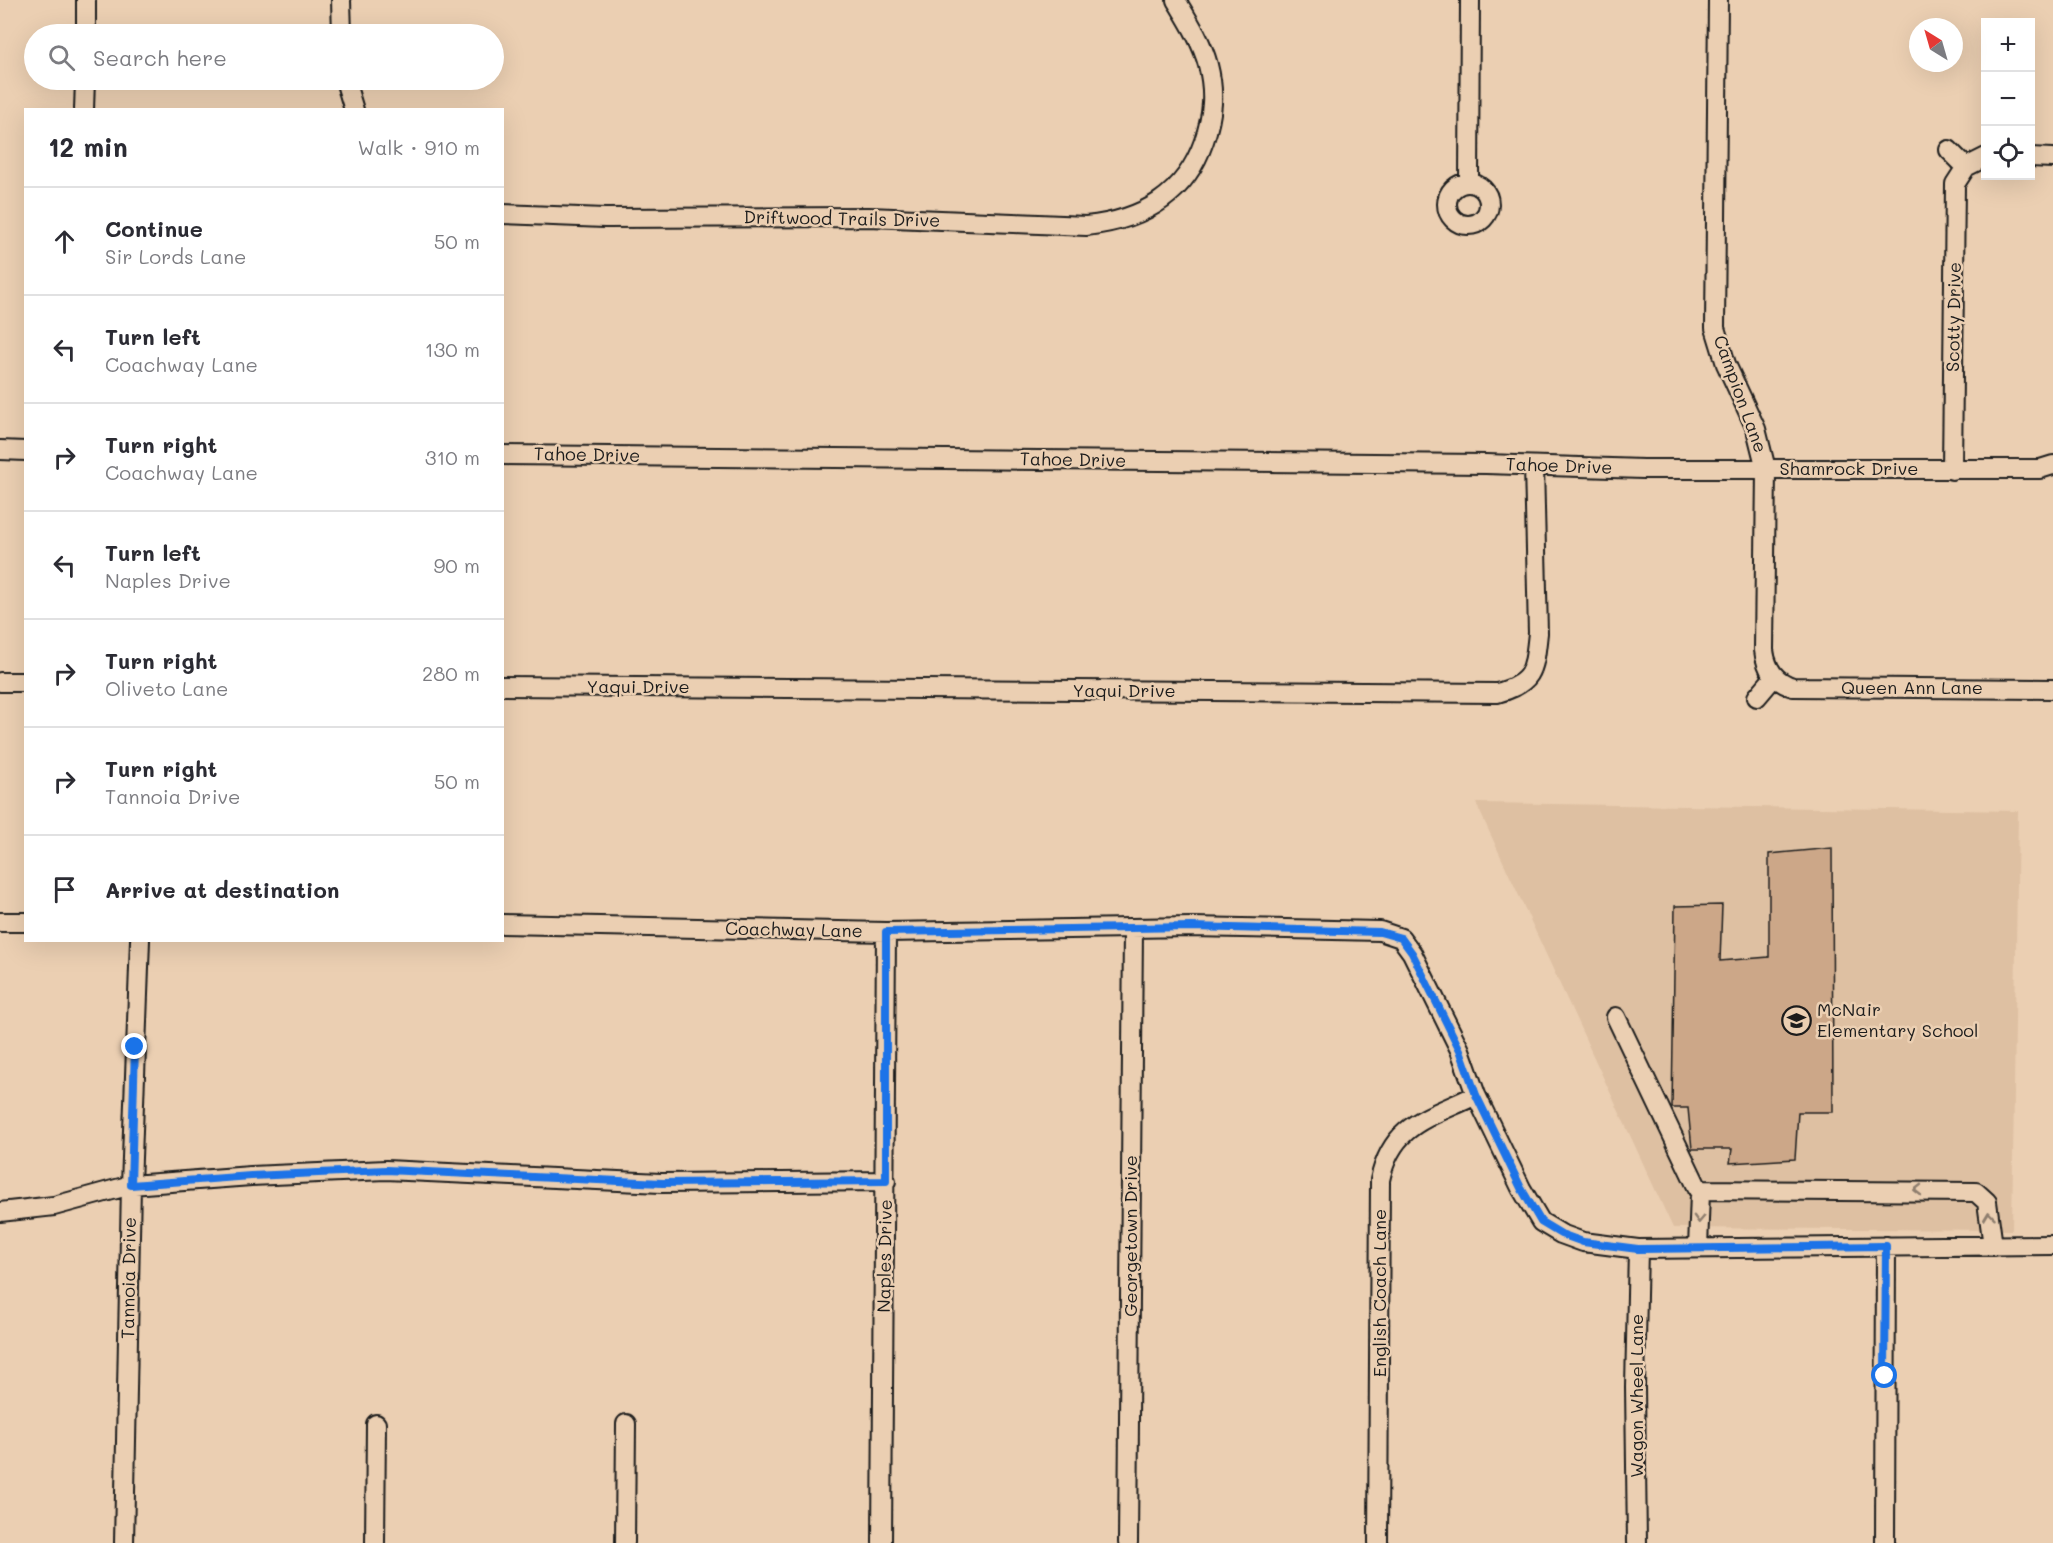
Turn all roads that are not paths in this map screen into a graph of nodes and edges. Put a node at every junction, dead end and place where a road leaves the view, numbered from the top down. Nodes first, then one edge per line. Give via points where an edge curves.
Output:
1 (86, 0) edge
2 (341, 0) edge
3 (1176, 0) edge
4 (1470, 0) edge
5 (1718, 0) edge
6 (86, 24) edge
7 (342, 24) edge
8 (85, 90) edge
9 (348, 90) edge
10 (84, 108) edge
11 (353, 108) edge
12 (1949, 150) dead end
13 (2035, 158) edge
14 (2053, 158) edge
15 (1981, 159) edge
16 (1966, 166) junction
17 (1469, 183) dead end
18 (504, 214) edge
19 (0, 450) edge
20 (24, 451) edge
21 (504, 454) edge
22 (2053, 465) edge
23 (1534, 466) junction
24 (1643, 469) joint
25 (1766, 469) junction
26 (1952, 470) junction
27 (1774, 677) junction
28 (0, 682) edge
29 (24, 682) edge
30 (504, 686) edge
31 (2053, 689) edge
32 (1757, 697) dead end
33 (0, 922) edge
34 (24, 922) edge
35 (504, 924) edge
36 (1133, 929) junction
37 (886, 932) junction
38 (140, 942) edge
39 (1616, 1017) dead end
40 (1476, 1095) junction
41 (886, 1181) junction
42 (131, 1185) junction
43 (1698, 1190) junction
44 (0, 1212) edge
45 (2053, 1245) edge
46 (1886, 1246) junction
47 (1993, 1246) junction
48 (1698, 1248) junction
49 (1638, 1249) junction
50 (376, 1424) dead end
51 (626, 1424) dead end
52 (124, 1543) edge
53 (375, 1543) edge
54 (625, 1543) edge
55 (882, 1543) edge
56 (1128, 1543) edge
57 (1378, 1543) edge
58 (1637, 1543) edge
59 (1885, 1543) edge

1 - 6 street
2 - 7 street
3 - 18 street, Driftwood Trails Drive via 1208,63 1213,90 1212,119 1198,159 1173,193 1135,216 1086,226 869,217 605,218
4 - 17 street
5 - 25 street, Campion Lane via 1715,328 1726,364 1756,429
8 - 10 street
9 - 11 street
12 - 16 street
13 - 14 street
15 - 16 street
16 - 26 street, Scotty Drive via 1955,184
19 - 20 street
21 - 23 street, Tahoe Drive
22 - 26 street, Shamrock Drive via 2040,469
23 - 24 street, Tahoe Drive
23 - 30 street, Yaqui Drive via 1538,633 1535,659 1524,683 1497,693
24 - 25 street, Shamrock Drive
25 - 26 street, Shamrock Drive
25 - 27 street, Campion Lane via 1764,650
27 - 31 street, Queen Ann Lane via 1794,687
27 - 32 street
28 - 29 street
33 - 34 street
35 - 37 street, Coachway Lane
36 - 37 street, Coachway Lane
36 - 40 street, Coachway Lane via 1317,928 1380,932 1401,938 1438,1001
36 - 56 street, Georgetown Drive
37 - 41 street, Naples Drive
38 - 42 street, Tannoia Drive
39 - 43 street
40 - 49 street, Coachway Lane via 1541,1222 1583,1242
40 - 57 street, English Coach Lane via 1410,1127 1395,1140 1382,1170
41 - 42 street via 662,1183 386,1170
41 - 55 street, Naples Drive
42 - 44 street via 54,1206
42 - 52 street, Tannoia Drive
47 -> 43 street via 1987,1202 1976,1191
43 -> 48 street
45 - 47 street, Coachway Lane
46 - 47 street, Coachway Lane
46 - 48 street, Coachway Lane
46 - 59 street
48 - 49 street, Coachway Lane
49 - 58 street, Wagon Wheel Lane
50 - 53 street
51 - 54 street

